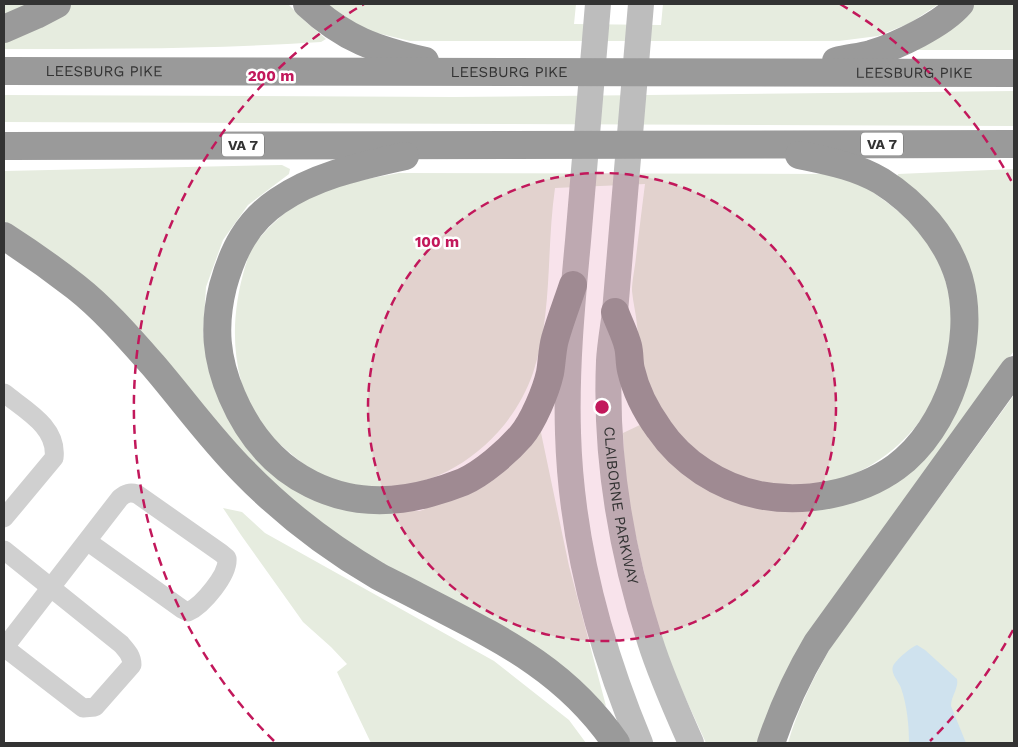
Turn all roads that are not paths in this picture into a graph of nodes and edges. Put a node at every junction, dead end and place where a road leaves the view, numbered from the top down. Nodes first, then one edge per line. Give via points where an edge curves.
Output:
1 (57, 4) edge
2 (307, 4) edge
3 (960, 4) edge
4 (598, 9) edge
5 (640, 10) edge
6 (4, 29) edge
7 (4, 71) edge
8 (473, 71) junction
9 (764, 72) junction
10 (1014, 73) edge
11 (483, 144) junction
12 (749, 144) junction
13 (1014, 144) edge
14 (4, 146) edge
15 (4, 236) edge
16 (574, 285) junction
17 (615, 312) junction
18 (1014, 370) edge
19 (4, 393) edge
20 (4, 518) edge
21 (87, 541) junction
22 (4, 550) edge
23 (586, 575) junction
24 (50, 588) junction
25 (4, 648) edge
26 (616, 743) edge
27 (640, 743) edge
28 (659, 743) edge
29 (691, 743) edge
30 (771, 743) edge

1 - 6 highway
2 - 8 highway via 337,29 364,43 395,54
3 - 9 highway via 933,25 871,54
4 - 16 main road
5 - 17 main road, CLAIBORNE PARKWAY
7 - 8 highway, LEESBURG PIKE
8 - 9 highway, LEESBURG PIKE
9 - 10 highway, LEESBURG PIKE
11 - 12 highway, VA 7
11 - 14 highway, VA 7
11 - 16 highway via 406,156 336,173 278,201 258,218 240,240 229,265 216,325 219,358 239,414 256,440 276,461 301,479 326,491 376,501 408,499 464,481 496,460 522,435 541,400 550,374 555,340
12 - 13 highway, VA 7
12 - 17 highway via 825,160 881,181 926,220 945,246 959,278 965,310 964,341 956,377 941,412 922,442 896,467 839,493 809,498 775,498 748,493 694,466 660,431 642,405 631,371 628,347
15 - 26 highway via 78,288 153,365 244,472 289,513 378,576 507,643 542,665 576,694
16 - 23 main road via 568,365 568,433 571,478
17 - 29 main road, CLAIBORNE PARKWAY via 609,360 614,478 619,516 650,641
18 - 30 highway via 817,643 796,678
19 - 20 street via 45,426 56,448 54,458
21 - 21 street via 120,498 131,492 221,553 228,564 201,604 188,612
21 - 24 street
22 - 24 street
23 - 27 main road via 604,648
23 - 28 main road
24 - 25 street
24 - 25 street via 125,648 132,659 128,671 95,707 83,708

